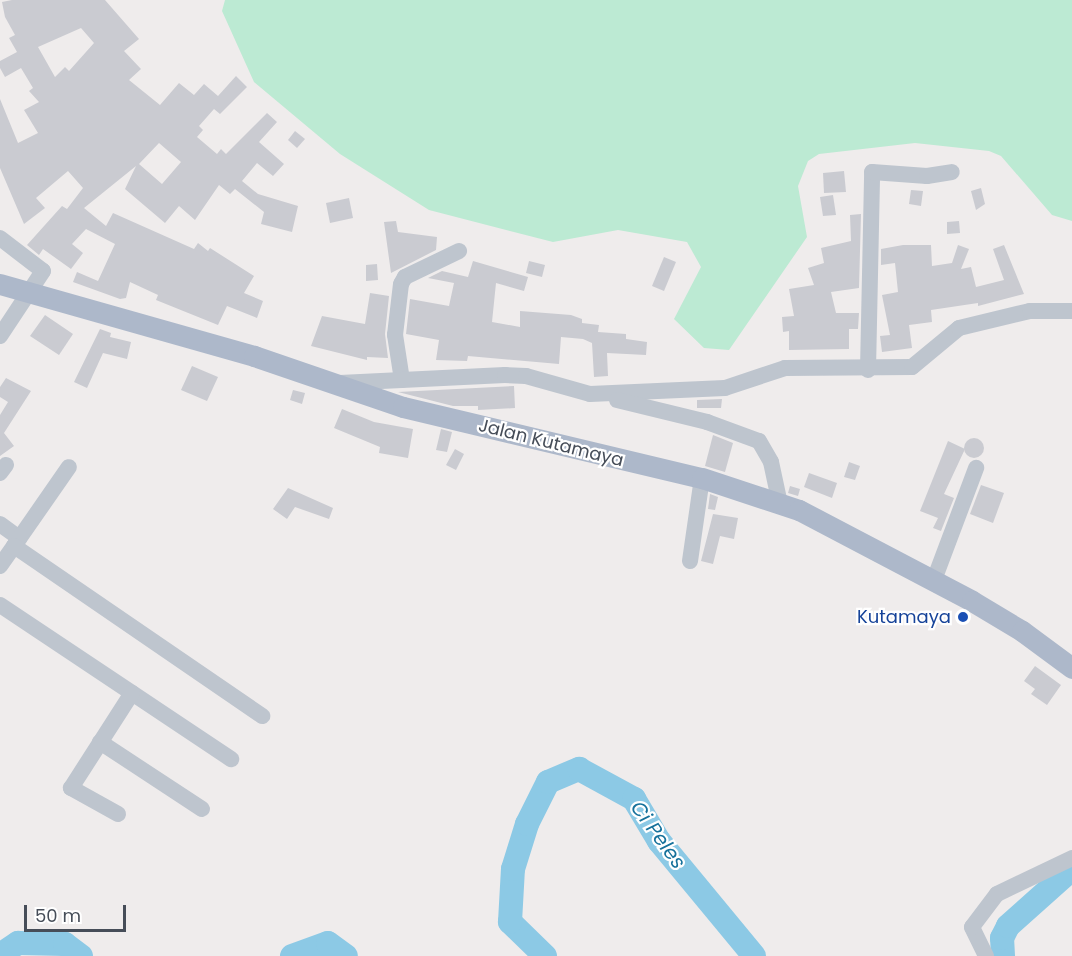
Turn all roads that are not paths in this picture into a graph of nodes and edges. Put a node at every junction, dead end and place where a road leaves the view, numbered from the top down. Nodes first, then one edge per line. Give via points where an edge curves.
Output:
1 (952, 172) dead end
2 (0, 238) edge
3 (459, 251) dead end
4 (0, 284) edge
5 (30, 291) junction
6 (1072, 311) edge
7 (0, 336) edge
8 (868, 370) junction
9 (402, 380) junction
10 (330, 384) junction
11 (590, 394) junction
12 (69, 467) dead end
13 (976, 468) dead end
14 (702, 478) junction
15 (780, 504) junction
16 (0, 524) edge
17 (17, 542) junction
18 (690, 561) dead end
19 (0, 566) edge
20 (934, 580) junction
21 (0, 605) edge
22 (1072, 668) edge
23 (132, 693) junction
24 (262, 716) dead end
25 (100, 742) junction
26 (231, 759) dead end
27 (202, 809) dead end
28 (118, 814) dead end
29 (1072, 858) edge
30 (986, 956) edge

1 - 8 street via 927,176 872,172 874,230
2 - 5 street via 43,271
3 - 9 street via 405,277 401,284 395,335
4 - 5 main road, Jalan Kutamaya
5 - 7 street
5 - 10 main road, Jalan Kutamaya via 254,356
6 - 8 street via 1030,311 971,324 946,336 930,355 912,367
8 - 11 street via 785,368 725,388
9 - 10 street
9 - 11 street via 526,376
10 - 14 main road, Jalan Kutamaya via 404,407
11 - 15 street via 707,422 759,441 771,462
12 - 17 street
13 - 20 street
14 - 15 main road, Jalan Kutamaya
14 - 18 street
15 - 20 main road, Jalan Kutamaya via 799,510
16 - 17 street
17 - 19 street
17 - 24 street
20 - 22 main road, Jalan Kutamaya via 1022,631
21 - 23 street
23 - 25 street
23 - 26 street
25 - 27 street
25 - 28 street via 71,788
29 - 30 street via 997,894 972,927

